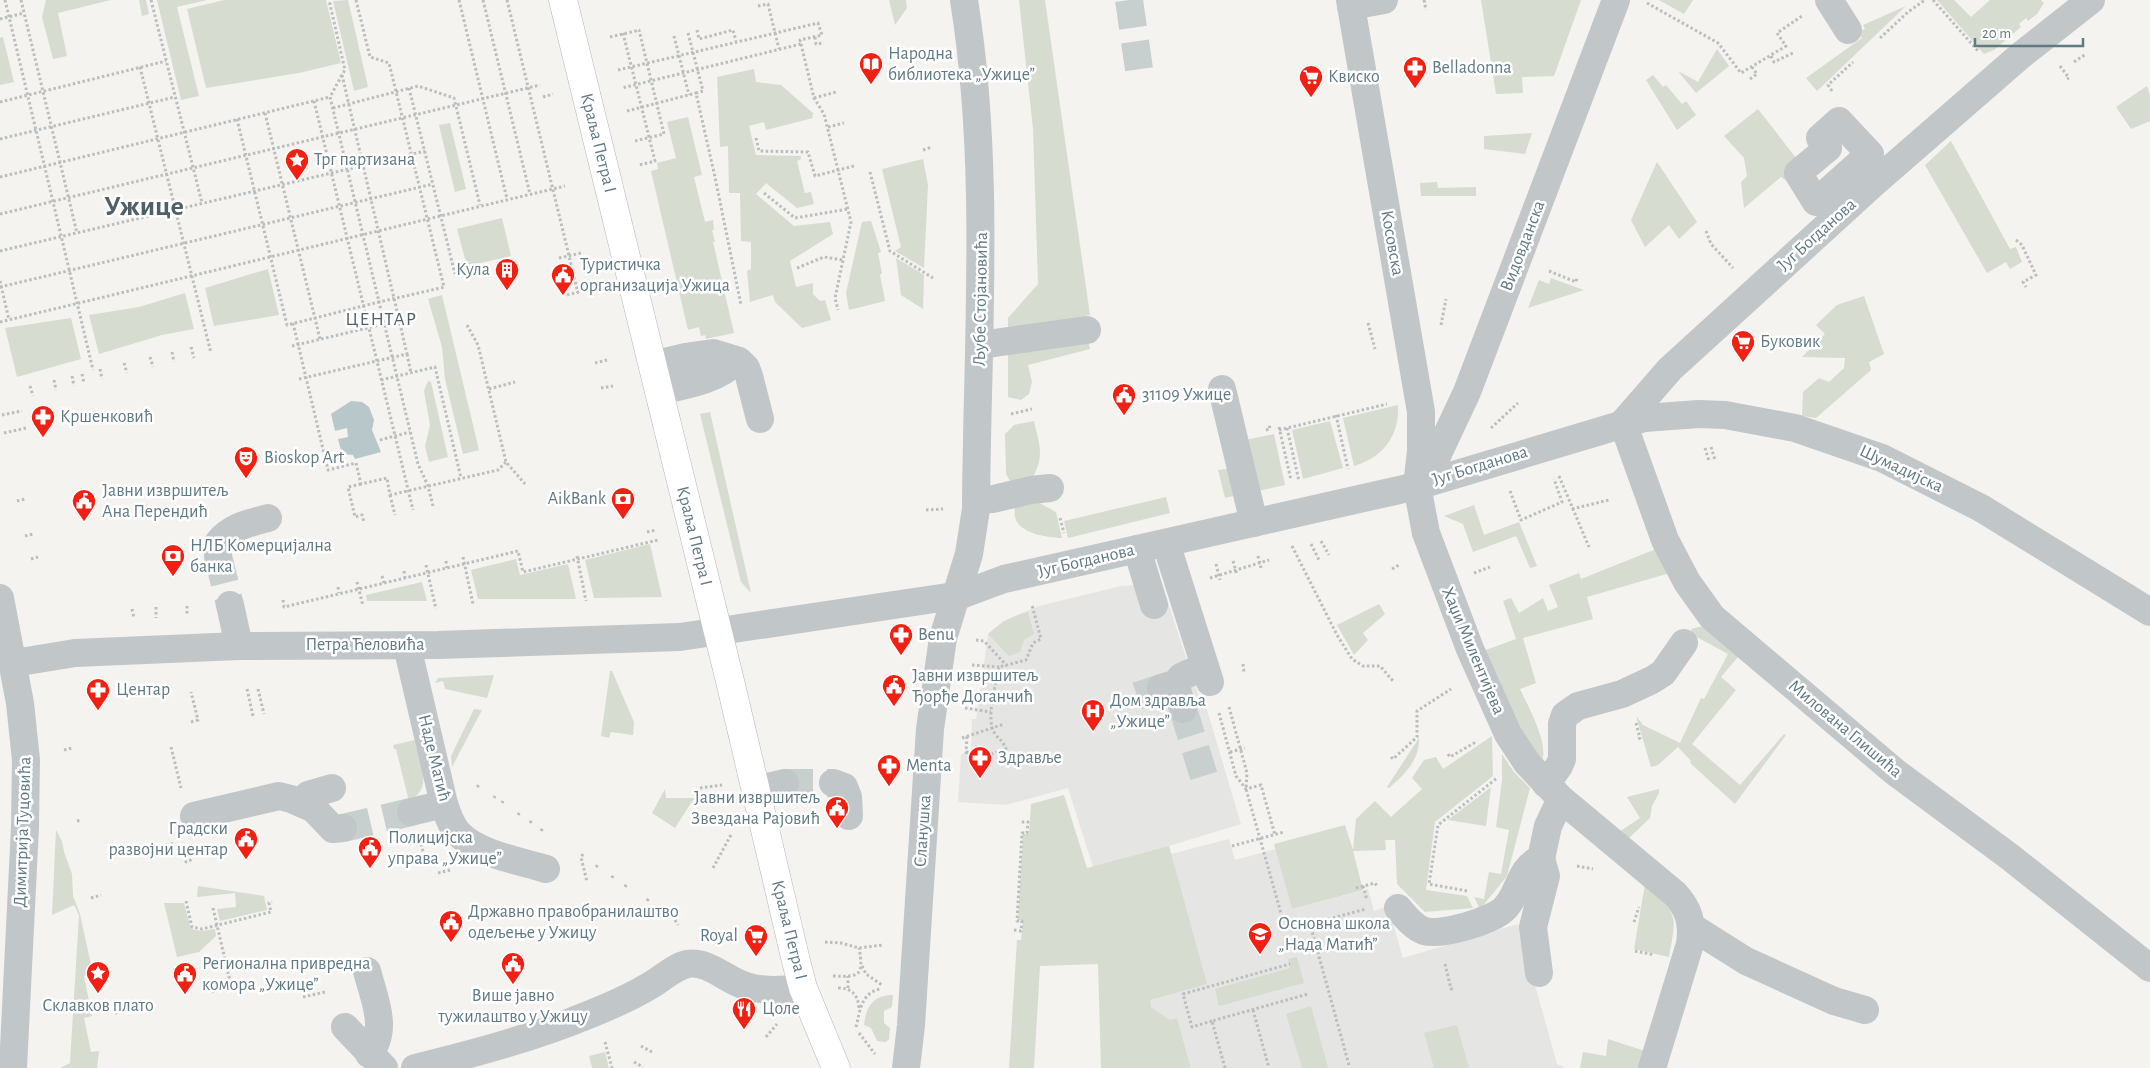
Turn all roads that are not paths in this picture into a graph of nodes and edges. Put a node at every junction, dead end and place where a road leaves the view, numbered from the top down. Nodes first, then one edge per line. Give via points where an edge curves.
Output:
1 (563, 0) edge
2 (964, 0) edge
3 (1384, 0) edge
4 (1616, 0) edge
5 (1829, 0) edge
6 (2091, 0) edge
7 (1350, 3) edge
8 (1848, 30) dead end
9 (2061, 38) edge
10 (1835, 158) dead end
11 (1835, 202) junction
12 (1087, 330) dead end
13 (980, 344) junction
14 (736, 361) junction
15 (652, 365) junction
16 (1222, 390) dead end
17 (659, 392) junction
18 (760, 419) dead end
19 (1623, 423) junction
20 (1417, 486) junction
21 (1050, 488) dead end
22 (976, 500) junction
23 (268, 518) dead end
24 (1254, 523) junction
25 (1166, 543) junction
26 (1137, 549) junction
27 (218, 556) tunnel mouth
28 (955, 596) junction
29 (0, 598) edge
30 (230, 604) tunnel mouth
31 (1154, 606) dead end
32 (2150, 612) edge
33 (718, 632) junction
34 (1684, 643) dead end
35 (239, 646) junction
36 (407, 646) junction
37 (14, 663) junction
38 (1174, 697) tunnel mouth
39 (785, 783) tunnel mouth
40 (834, 783) dead end
41 (332, 788) dead end
42 (755, 790) junction
43 (1554, 792) junction
44 (301, 803) junction
45 (444, 804) junction
46 (411, 812) tunnel mouth
47 (194, 816) dead end
48 (849, 816) dead end
49 (343, 828) tunnel mouth
50 (1540, 859) junction
51 (546, 869) dead end
52 (1398, 908) dead end
53 (1692, 927) junction
54 (2150, 968) edge
55 (367, 971) dead end
56 (1539, 973) dead end
57 (661, 979) junction
58 (803, 988) junction
59 (1865, 1010) dead end
60 (637, 1016) dead end
61 (345, 1027) dead end
62 (377, 1061) edge
63 (13, 1068) edge
64 (415, 1068) edge
65 (836, 1068) edge
66 (906, 1068) edge
67 (1652, 1068) edge

1 - 15 main road, Краља Петра I
2 - 13 street, Љубе Стојановића via 976,98 980,176
3 - 7 street
4 - 20 street, Видовданска via 1466,392 1436,458
5 - 8 street
6 - 9 street, Југ Богданова
7 - 20 street, Косовска via 1421,412
9 - 11 street, Југ Богданова
10 - 11 street via 1818,173 1819,182
11 - 19 street, Југ Богданова via 1670,369
12 - 13 street
13 - 22 street, Љубе Стојановића
14 - 15 street via 722,354 708,353
14 - 17 street via 713,377
14 - 18 street via 743,364 749,376
15 - 17 main road, Краља Петра I
16 - 24 street
17 - 33 main road, Краља Петра I
19 - 20 street, Југ Богданова
19 - 32 street, Шумадијска via 1660,416 1699,414 1724,422 1795,428 1846,444 1909,470 1981,508
19 - 54 street, Милована Глишића via 1665,540 1687,582 1712,617 1895,772 2010,857
20 - 24 street, Југ Богданова
20 - 43 street, Хаџи Милентијева via 1428,538 1486,686 1526,763
21 - 22 street via 993,500
22 - 28 street, Љубе Стојановића via 969,554
23 - 27 street via 225,534 218,543
24 - 25 street, Југ Богданова
25 - 26 street, Југ Богданова
25 - 38 street via 1208,675 1181,677
26 - 28 street, Југ Богданова via 1004,579
26 - 31 street
28 - 33 street, Југ Богданова
28 - 66 street, Сланушка via 940,654 930,729
29 - 37 street, Димитрија Туцовића
30 - 35 street
33 - 36 street, Петра Ћеловића via 680,637
33 - 42 main road, Краља Петра I
34 - 43 street via 1663,672 1652,680 1622,694 1578,706 1566,715 1562,724 1562,758
35 - 36 street, Петра Ћеловића
35 - 37 street, Петра Ћеловића via 75,653
36 - 45 street, Наде Матић
37 - 63 street, Димитрија Туцовића via 25,741 26,785
39 - 42 street
40 - 48 street via 844,787
41 - 44 street via 308,795
42 - 58 main road, Краља Петра I
43 - 50 street
43 - 53 street, Хаџи Милентијева via 1674,894 1684,905
44 - 47 street via 279,796
44 - 49 street via 320,814 333,830
45 - 46 street
45 - 51 street, Наде Матић via 458,834 468,842
50 - 52 street via 1528,866 1506,907 1484,920 1433,932 1417,927
50 - 56 street via 1546,876 1533,927
53 - 59 street via 1746,961 1834,1001
53 - 67 street via 1690,944
55 - 62 street via 381,1025 376,1046
57 - 58 street via 678,967 698,963 745,986 774,990
57 - 60 street via 660,995
57 - 64 street via 568,1023 501,1046
58 - 65 main road, Краља Петра I
61 - 62 street

